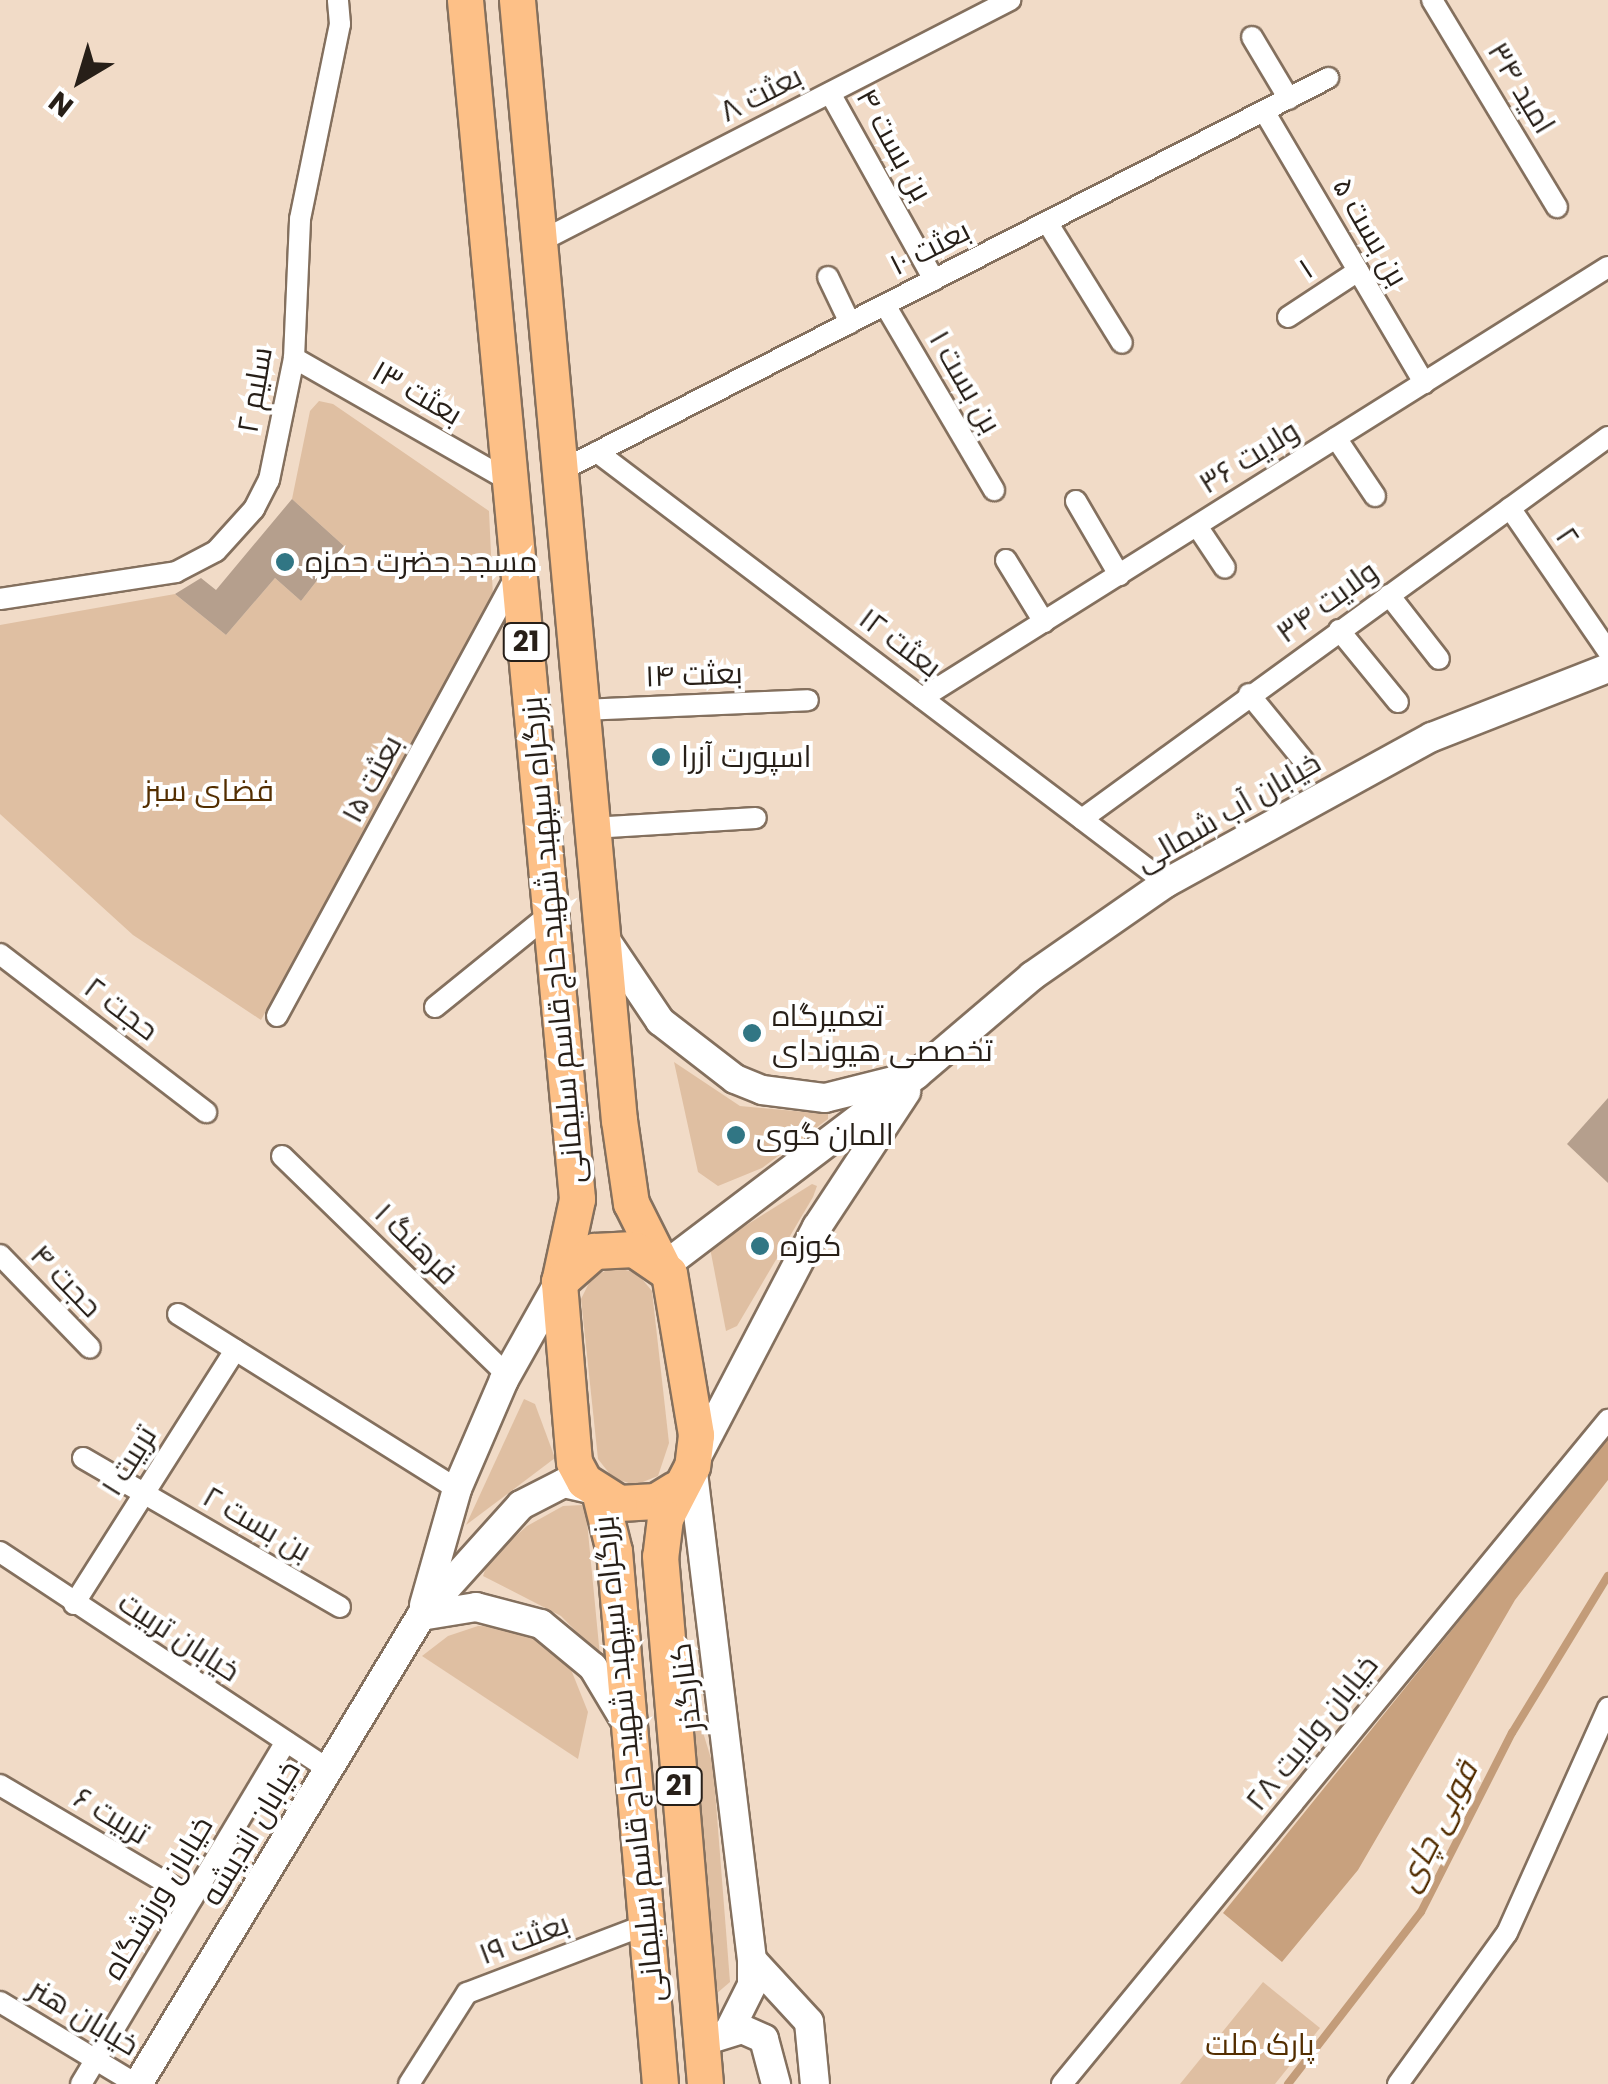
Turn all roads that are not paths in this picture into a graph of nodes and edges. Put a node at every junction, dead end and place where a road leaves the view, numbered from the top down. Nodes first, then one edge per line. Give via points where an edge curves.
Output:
1 (338, 0) edge
2 (465, 0) edge
3 (516, 0) edge
4 (1010, 0) edge
5 (1432, 0) edge
6 (1252, 37) dead end
7 (1328, 78) dead end
8 (830, 92) junction
9 (1289, 99) junction
10 (1264, 111) junction
11 (1558, 206) dead end
12 (1047, 222) junction
13 (539, 242) junction
14 (1608, 267) edge
15 (1358, 271) junction
16 (828, 276) dead end
17 (934, 280) junction
18 (885, 305) junction
19 (1288, 317) dead end
20 (850, 322) junction
21 (1122, 343) dead end
22 (294, 358) junction
23 (1424, 383) junction
24 (1608, 437) edge
25 (1336, 438) junction
26 (598, 452) junction
27 (560, 471) junction
28 (510, 481) junction
29 (994, 490) dead end
30 (1375, 496) dead end
31 (1076, 502) dead end
32 (1510, 508) junction
33 (1198, 526) junction
34 (1006, 560) dead end
35 (1224, 568) dead end
36 (519, 570) junction
37 (1119, 575) junction
38 (1389, 594) junction
39 (0, 600) edge
40 (1044, 622) junction
41 (1338, 630) junction
42 (1608, 650) edge
43 (1439, 659) dead end
44 (1608, 668) edge
45 (1249, 694) junction
46 (922, 698) junction
47 (808, 700) dead end
48 (1398, 702) dead end
49 (582, 710) junction
50 (1302, 760) dead end
51 (756, 818) dead end
52 (1082, 819) junction
53 (592, 828) junction
54 (1166, 882) junction
55 (551, 913) junction
56 (602, 934) junction
57 (0, 954) edge
58 (434, 1006) dead end
59 (278, 1016) dead end
60 (918, 1074) junction
61 (206, 1112) dead end
62 (282, 1156) dead end
63 (0, 1255) edge
64 (663, 1267) junction
65 (560, 1282) junction
66 (178, 1314) dead end
67 (90, 1348) dead end
68 (235, 1350) junction
69 (507, 1375) junction
70 (1608, 1420) edge
71 (83, 1458) dead end
72 (684, 1478) junction
73 (457, 1488) junction
74 (144, 1493) junction
75 (598, 1493) junction
76 (0, 1552) edge
77 (74, 1604) junction
78 (340, 1607) dead end
79 (421, 1616) junction
80 (1608, 1708) edge
81 (632, 1733) junction
82 (286, 1742) junction
83 (328, 1768) junction
84 (0, 1785) edge
85 (192, 1898) junction
86 (648, 1924) junction
87 (752, 1960) junction
88 (0, 2002) edge
89 (794, 2005) junction
90 (730, 2029) junction
91 (764, 2039) junction
92 (96, 2060) junction
93 (704, 2074) edge
94 (81, 2084) edge
95 (137, 2084) edge
96 (409, 2084) edge
97 (660, 2084) edge
98 (776, 2084) edge
99 (815, 2084) edge
100 (1062, 2084) edge
101 (1398, 2084) edge

1 - 22 street, سلیم ۲ via 340,24 300,220
2 - 28 highway, بزرگراه سپهبد شهید حاج قاسم سلیمانی / 21
3 - 13 highway, بزرگراه سپهبد شهید حاج قاسم سلیمانی / 21
4 - 8 street, بعثت ۸
5 - 11 street, امید ۳۴
6 - 9 street
7 - 9 street, بعثت ۱۰
8 - 13 street, بعثت ۸
8 - 17 street, بن بست ۴
9 - 10 street, بعثت ۱۰
10 - 12 street, بعثت ۱۰
10 - 15 street, بن بست ۵
12 - 17 street, بعثت ۱۰
12 - 21 street
13 - 27 highway, بزرگراه سپهبد شهید حاج قاسم سلیمانی / 21
14 - 23 street, ولایت ۳۶
15 - 19 street, ۱
15 - 23 street, بن بست ۵
16 - 20 street
17 - 18 street, بعثت ۱۰
18 - 20 street, بعثت ۱۰
18 - 29 street, بن بست ۱
20 - 26 street, بعثت ۱۰
22 - 28 street, بعثت ۱۳
22 - 39 street, سلیم ۲ via 269,480 254,509 216,551 176,572
23 - 25 street, ولایت ۳۶
24 - 32 street, ولایت ۳۴
25 - 30 street
25 - 33 street, ولایت ۳۶
26 - 27 street, بعثت ۱۰
26 - 46 street, بعثت ۱۲
27 - 49 highway, بزرگراه سپهبد شهید حاج قاسم سلیمانی / 21
28 - 36 highway, بزرگراه سپهبد شهید حاج قاسم سلیمانی / 21
31 - 37 street
32 - 38 street, ولایت ۳۴
32 - 42 street, ۲
33 - 35 street
33 - 37 street, ولایت ۳۶
34 - 40 street
36 - 55 highway, بزرگراه سپهبد شهید حاج قاسم سلیمانی / 21
36 - 59 street, بعثت ۱۵
37 - 40 street, ولایت ۳۶
38 - 41 street, ولایت ۳۴
38 - 43 street
40 - 46 street, ولایت ۳۶
41 - 45 street, ولایت ۳۴
41 - 48 street
44 - 54 main road, خیابان آب شمالی via 1432,738
45 - 50 street
45 - 52 street, ولایت ۳۴
46 - 52 street, بعثت ۱۲
47 - 49 street, بعثت ۱۴
49 - 53 highway, بزرگراه سپهبد شهید حاج قاسم سلیمانی / 21
51 - 53 street
52 - 54 street, بعثت ۱۲
53 - 56 highway, بزرگراه سپهبد شهید حاج قاسم سلیمانی / 21
54 - 60 main road, خیابان آب شمالی via 1032,976
55 - 58 street
55 - 65 highway, بزرگراه سپهبد شهید حاج قاسم سلیمانی / 21 via 578,1199
56 - 60 main road via 660,1021 735,1079 762,1090 825,1098
56 - 64 highway, بزرگراه سپهبد شهید حاج قاسم سلیمانی / 21 via 632,1203
57 - 61 street, حجت ۲
60 - 64 main road, خیابان آب شمالی
60 - 72 main road, خیابان آب شمالی via 817,1227
62 - 69 street, فرهنگ ۱
63 - 67 street, حجت ۴
64 - 65 highway via 634,1249 605,1248 576,1261
64 - 72 highway, 21 via 674,1284 696,1435
65 - 69 main road, خیابان اندیشه
65 - 75 highway, 21 via 574,1462
66 - 68 street
68 - 73 street
68 - 74 street, تربیت ۱
69 - 73 main road, خیابان اندیشه
70 - 100 street, خیابان ولایت ۲۸
71 - 74 street
72 - 75 highway via 639,1505
72 - 87 main road, کنارگذر
72 - 93 highway, بزرگراه سپهبد شهید حاج قاسم سلیمانی / 21 via 660,1556
73 - 79 main road, خیابان اندیشه
74 - 77 street, تربیت ۱
74 - 78 street, بن بست ۲
75 - 79 main road, خیابان اندیشه via 564,1484 521,1505
75 - 81 highway, بزرگراه سپهبد شهید حاج قاسم سلیمانی / 21 via 614,1551
76 - 77 street, خیابان تربیت
77 - 82 street, خیابان تربیت
79 - 81 main road via 476,1607 541,1624 593,1667
79 - 83 main road, خیابان اندیشه
80 - 101 street via 1507,1933
81 - 86 highway, بزرگراه سپهبد شهید حاج قاسم سلیمانی / 21
82 - 83 street, خیابان تربیت
82 - 85 street, خیابان ورزشگاه
83 - 95 main road, خیابان اندیشه
84 - 85 street, تربیت ۶
85 - 92 street, خیابان ورزشگاه
86 - 96 street, بعثت ۱۹ via 467,1993
86 - 97 highway, بزرگراه سپهبد شهید حاج قاسم سلیمانی / 21
87 - 89 main road via 761,1977
87 - 90 main road via 752,1985
88 - 92 street, خیابان هنر
89 - 91 main road via 768,2008
89 - 99 main road via 809,2022
90 - 91 main road
90 - 93 main road via 714,2040
91 - 98 main road
92 - 94 street, خیابان ورزشگاه
92 - 95 street, خیابان هنر

